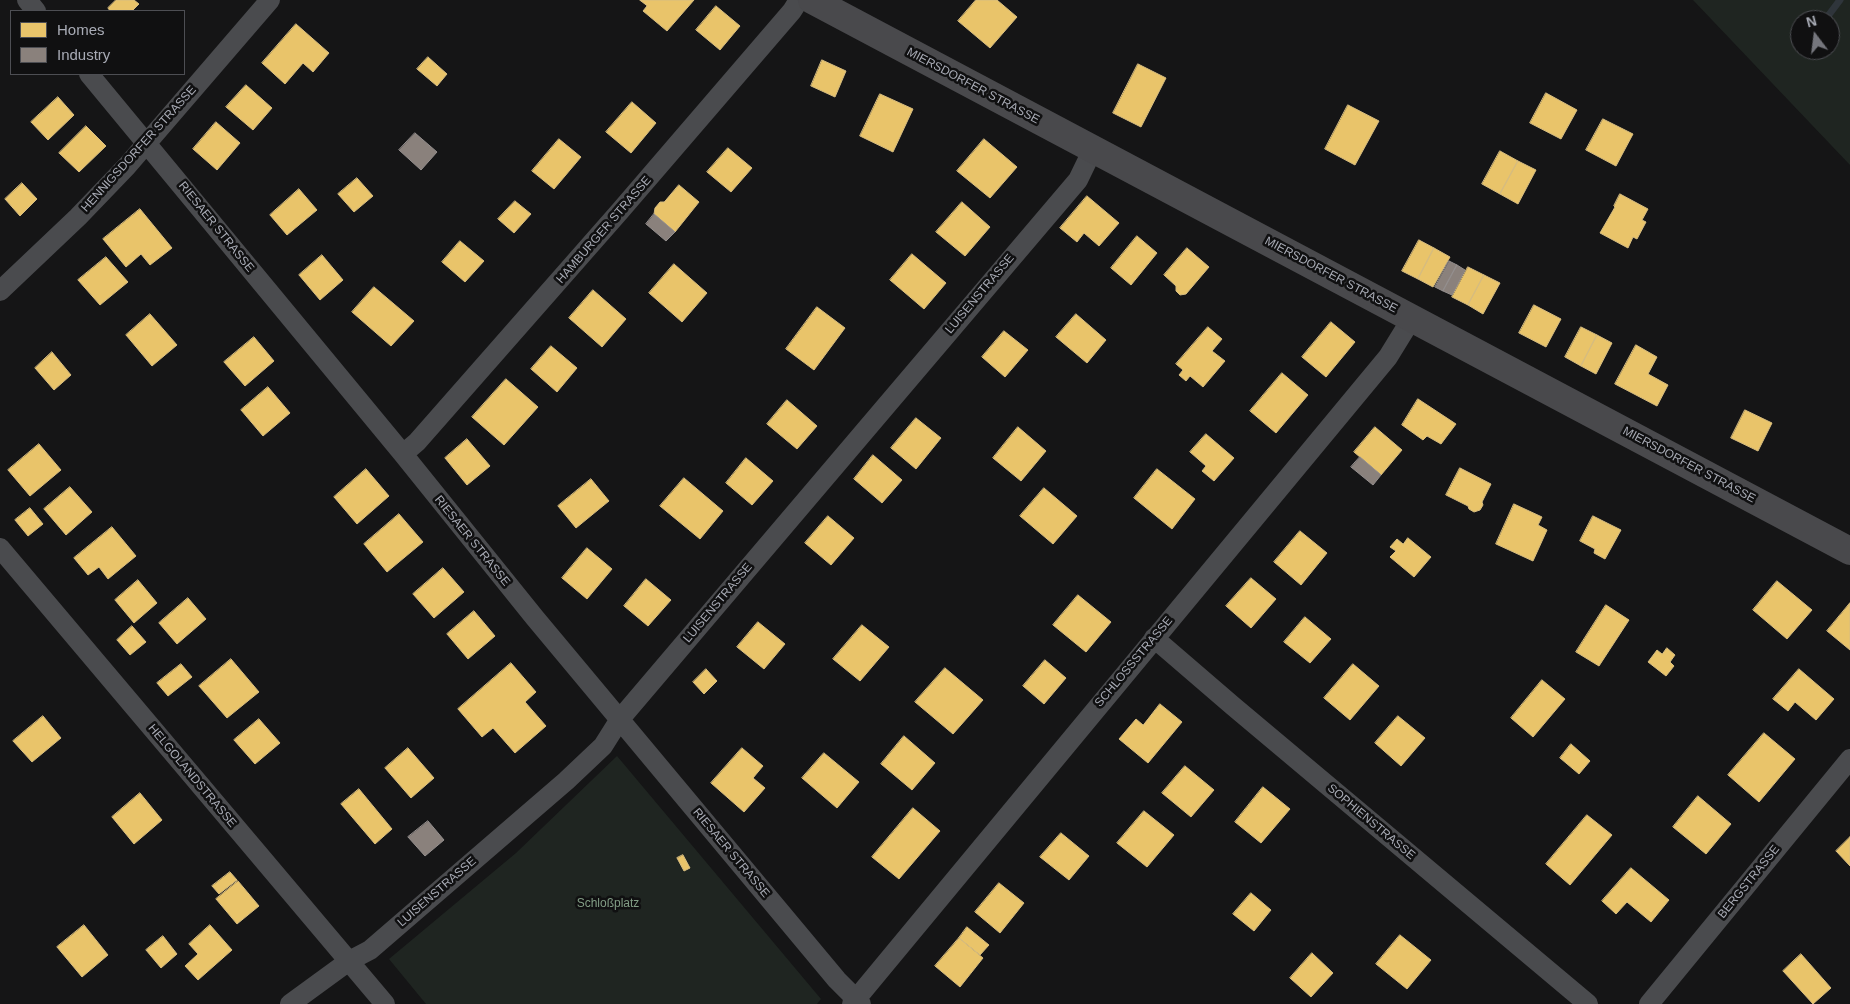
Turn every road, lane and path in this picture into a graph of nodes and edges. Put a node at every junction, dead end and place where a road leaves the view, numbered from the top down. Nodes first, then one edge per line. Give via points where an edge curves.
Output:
1 (27, 0) edge
2 (270, 0) edge
3 (798, 0) edge
4 (812, 0) edge
5 (35, 10) edge
6 (90, 75) edge
7 (146, 143) junction
8 (1093, 149) junction
9 (0, 291) edge
10 (1412, 318) junction
11 (403, 454) junction
12 (0, 548) edge
13 (1850, 551) edge
14 (1154, 638) junction
15 (620, 719) junction
16 (1850, 759) edge
17 (349, 961) junction
18 (856, 1003) edge
19 (290, 1004) edge
20 (385, 1004) edge
21 (1588, 1004) edge
22 (1649, 1004) edge

1 - 5 street
2 - 7 street, HENNIGSDORFER STRASSE
3 - 11 street, HAMBURGER STRASSE via 792,11 614,218 418,442
4 - 8 street, MIERSDORFER STRASSE
6 - 7 street, RIESAER STRASSE
7 - 9 street, HENNIGSDORFER STRASSE via 78,217
7 - 11 street, RIESAER STRASSE
8 - 10 street, MIERSDORFER STRASSE
8 - 15 street, LUISENSTRASSE via 1078,180
10 - 13 street, MIERSDORFER STRASSE
10 - 14 street, SCHLOSSSTRASSE via 1388,356
11 - 15 street, RIESAER STRASSE
12 - 17 street, HELGOLANDSTRASSE
14 - 18 street, SCHLOSSSTRASSE
14 - 21 street, SOPHIENSTRASSE
15 - 17 street, LUISENSTRASSE via 603,746 566,781 370,950
15 - 18 street, RIESAER STRASSE
16 - 22 street, BERGSTRASSE
17 - 19 street, LUISENSTRASSE
17 - 20 street, HELGOLANDSTRASSE

